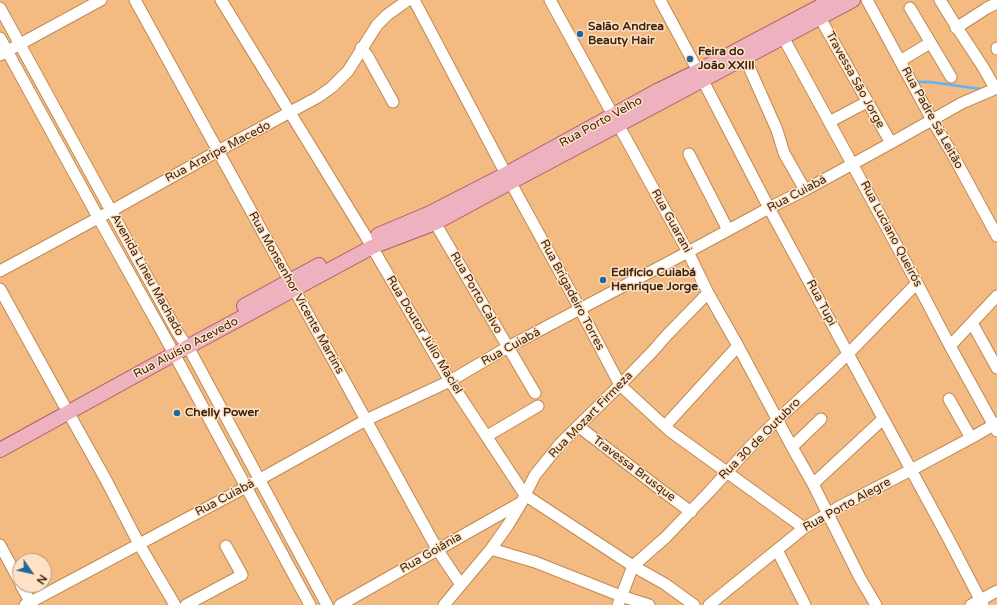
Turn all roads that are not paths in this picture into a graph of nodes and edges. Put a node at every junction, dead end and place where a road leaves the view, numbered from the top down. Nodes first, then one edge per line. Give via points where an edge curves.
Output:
1 (101, 0) edge
2 (135, 0) edge
3 (221, 0) edge
4 (408, 0) edge
5 (414, 0) edge
6 (550, 0) edge
7 (660, 0) edge
8 (853, 0) edge
9 (867, 0) edge
10 (940, 0) edge
11 (836, 2) edge
12 (997, 2) edge
13 (984, 4) edge
14 (0, 8) edge
15 (910, 8) dead end
16 (820, 10) edge
17 (956, 28) junction
18 (783, 37) junction
19 (0, 38) edge
20 (930, 44) junction
21 (20, 45) junction
22 (361, 48) junction
23 (4, 53) edge
24 (745, 58) junction
25 (900, 61) junction
26 (701, 76) junction
27 (951, 77) dead end
28 (996, 88) edge
29 (393, 102) dead end
30 (867, 102) junction
31 (291, 113) junction
32 (616, 120) junction
33 (932, 120) junction
34 (829, 122) junction
35 (891, 143) junction
36 (218, 151) junction
37 (689, 154) dead end
38 (853, 164) junction
39 (508, 178) junction
40 (805, 190) junction
41 (769, 208) junction
42 (111, 211) junction
43 (98, 217) junction
44 (433, 218) junction
45 (728, 230) junction
46 (997, 236) edge
47 (370, 244) junction
48 (688, 252) junction
49 (0, 271) edge
50 (917, 283) junction
51 (291, 285) junction
52 (0, 289) edge
53 (708, 293) junction
54 (997, 296) edge
55 (580, 309) junction
56 (972, 323) junction
57 (185, 344) junction
58 (738, 346) junction
59 (950, 346) junction
60 (508, 347) junction
61 (172, 350) junction
62 (848, 354) junction
63 (997, 368) edge
64 (450, 381) junction
65 (620, 385) junction
66 (535, 393) dead end
67 (949, 399) dead end
68 (538, 406) dead end
69 (66, 408) junction
70 (821, 419) dead end
71 (883, 419) junction
72 (366, 420) junction
73 (777, 420) junction
74 (578, 426) junction
75 (665, 426) junction
76 (996, 426) edge
77 (487, 436) junction
78 (971, 438) junction
79 (0, 440) edge
80 (792, 447) junction
81 (0, 450) edge
82 (911, 470) junction
83 (727, 472) junction
84 (260, 479) junction
85 (813, 484) junction
86 (246, 487) junction
87 (524, 499) junction
88 (691, 512) junction
89 (827, 514) junction
90 (804, 528) junction
91 (139, 544) junction
92 (0, 545) edge
93 (226, 546) dead end
94 (437, 549) junction
95 (491, 549) junction
96 (777, 550) junction
97 (633, 566) junction
98 (12, 567) edge
99 (461, 585) junction
100 (997, 592) edge
101 (25, 593) edge
102 (620, 600) edge
103 (978, 603) edge
104 (29, 604) edge
105 (175, 605) edge
106 (186, 605) edge
107 (310, 605) edge
108 (327, 605) edge
109 (340, 605) edge
110 (444, 605) edge
111 (649, 605) edge
112 (694, 605) edge
113 (709, 605) edge
114 (804, 605) edge
115 (876, 605) edge

1 - 21 street
2 - 36 street, Rua Monsenhor Vicente Martins
3 - 31 street, Rua Doutor Júlio Maciel
4 - 22 street, Rua Araripe Macedo via 387,14
5 - 39 street, Rua Brigadeiro Torres
6 - 32 street, Rua Guarani
7 - 26 street, Rua Tupi
8 - 11 main road, Rua Porto Velho
9 - 25 street, Rua Padre Sá Leitão
10 - 17 street
11 - 16 main road, Rua Porto Velho
12 - 13 street
13 - 17 street
14 - 21 street, Avenida Lineu Machado
15 - 20 street
16 - 18 main road, Rua Porto Velho
16 - 26 main road, Rua Porto Velho
16 - 30 street, Travessa São Jorge
17 - 28 street
18 - 24 main road, Rua Porto Velho
18 - 34 street, Rua Luciano Queirós
19 - 23 street, Avenida Lineu Machado
20 - 25 street
20 - 27 street
21 - 23 street
21 - 42 street, Avenida Lineu Machado
22 - 29 street
22 - 31 street, Rua Araripe Macedo via 348,71 332,88
23 - 43 street, Avenida Lineu Machado
24 - 26 main road, Rua Porto Velho
24 - 40 street via 777,130 784,153
25 - 33 street, Rua Padre Sá Leitão
26 - 32 main road, Rua Porto Velho
26 - 41 street, Rua Tupi
28 - 33 street, Rua Cuiabá
30 - 34 street
30 - 35 street, Travessa São Jorge
31 - 36 street, Rua Araripe Macedo
31 - 47 street, Rua Doutor Júlio Maciel
32 - 39 main road, Rua Porto Velho
32 - 48 street, Rua Guarani
33 - 35 street, Rua Cuiabá
33 - 46 street, Rua Padre Sá Leitão
34 - 38 street, Rua Luciano Queirós
35 - 38 street, Rua Cuiabá
36 - 42 street, Rua Araripe Macedo
36 - 51 street, Rua Monsenhor Vicente Martins
37 - 45 street
38 - 40 street, Rua Cuiabá
38 - 50 street, Rua Luciano Queirós
39 - 44 main road, Rua Porto Velho
39 - 55 street, Rua Brigadeiro Torres
40 - 41 street, Rua Cuiabá
41 - 45 street, Rua Cuiabá
41 - 62 street, Rua Tupi
42 - 43 street, Rua Araripe Macedo
42 - 57 street, Avenida Lineu Machado
43 - 49 street, Rua Araripe Macedo
43 - 61 street, Avenida Lineu Machado
44 - 47 main road, Rua Porto Velho
44 - 60 street, Rua Porto Calvo
45 - 48 street, Rua Cuiabá
47 - 51 main road, Rua Aluísio Azevedo
47 - 64 street, Rua Doutor Júlio Maciel
48 - 53 street, Rua Guarani
48 - 55 street, Rua Cuiabá
50 - 59 street, Rua Luciano Queirós
50 - 62 street, Rua 30 de Outubro
51 - 57 main road, Rua Aluísio Azevedo
51 - 72 street, Rua Monsenhor Vicente Martins
52 - 69 street
53 - 58 street, Rua Guarani
53 - 65 street, Rua Mozart Firmeza
54 - 56 street
55 - 60 street, Rua Cuiabá
55 - 65 street, Rua Brigadeiro Torres
56 - 59 street
56 - 63 street
57 - 61 main road, Rua Aluísio Azevedo
57 - 84 street, Avenida Lineu Machado
58 - 73 street, Rua Guarani
58 - 75 street
59 - 76 street, Rua Luciano Queirós
60 - 64 street, Rua Cuiabá
60 - 66 street, Rua Porto Calvo
61 - 69 main road, Rua Aluísio Azevedo
61 - 86 street, Avenida Lineu Machado
62 - 71 street, Rua Tupi
62 - 73 street, Rua 30 de Outubro
64 - 72 street, Rua Cuiabá
64 - 77 street, Rua Doutor Júlio Maciel
65 - 74 street, Rua Mozart Firmeza
65 - 75 street, Rua Brigadeiro Torres
67 - 78 street
68 - 77 street
69 - 79 main road, Rua Aluísio Azevedo
69 - 81 main road, Rua Aluísio Azevedo
69 - 91 street
70 - 80 street
71 - 82 street, Rua Tupi
71 - 85 street
72 - 84 street, Rua Cuiabá
72 - 94 street, Rua Monsenhor Vicente Martins
73 - 80 street, Rua Guarani
73 - 83 street, Rua 30 de Outubro
74 - 87 street, Rua Mozart Firmeza via 535,474
74 - 88 street, Travessa Brusque
75 - 83 street, Rua Brigadeiro Torres
76 - 78 street, Rua Porto Alegre
77 - 87 street, Rua Doutor Júlio Maciel
78 - 82 street, Rua Porto Alegre
80 - 85 street, Rua Guarani
82 - 89 street, Rua Porto Alegre
82 - 103 street, Rua Tupi via 947,536
83 - 88 street, Rua 30 de Outubro
83 - 90 street, Rua Brigadeiro Torres
84 - 86 street, Rua Cuiabá
84 - 108 street, Avenida Lineu Machado
85 - 89 street, Rua Guarani
86 - 91 street, Rua Cuiabá
86 - 107 street, Avenida Lineu Machado
87 - 94 street, Rua Goiânia
87 - 95 street, Rua Mozart Firmeza
87 - 97 street, Rua Doutor Júlio Maciel
88 - 97 street, Rua 30 de Outubro
89 - 90 street, Rua Porto Alegre
89 - 115 street, Rua Guarani
90 - 96 street, Rua Porto Alegre
91 - 104 street, Rua Cuiabá
91 - 105 street
92 - 98 street
93 - 106 street via 242,575
94 - 99 street, Rua Monsenhor Vicente Martins
94 - 109 street, Rua Goiânia
95 - 99 street, Rua Mozart Firmeza
95 - 102 street via 534,562
96 - 113 street, Rua Porto Alegre
96 - 114 street
97 - 102 street, Rua 30 de Outubro
97 - 112 street, Rua Doutor Júlio Maciel via 665,584
99 - 110 street, Rua Mozart Firmeza
100 - 103 street
101 - 104 street
102 - 111 street

